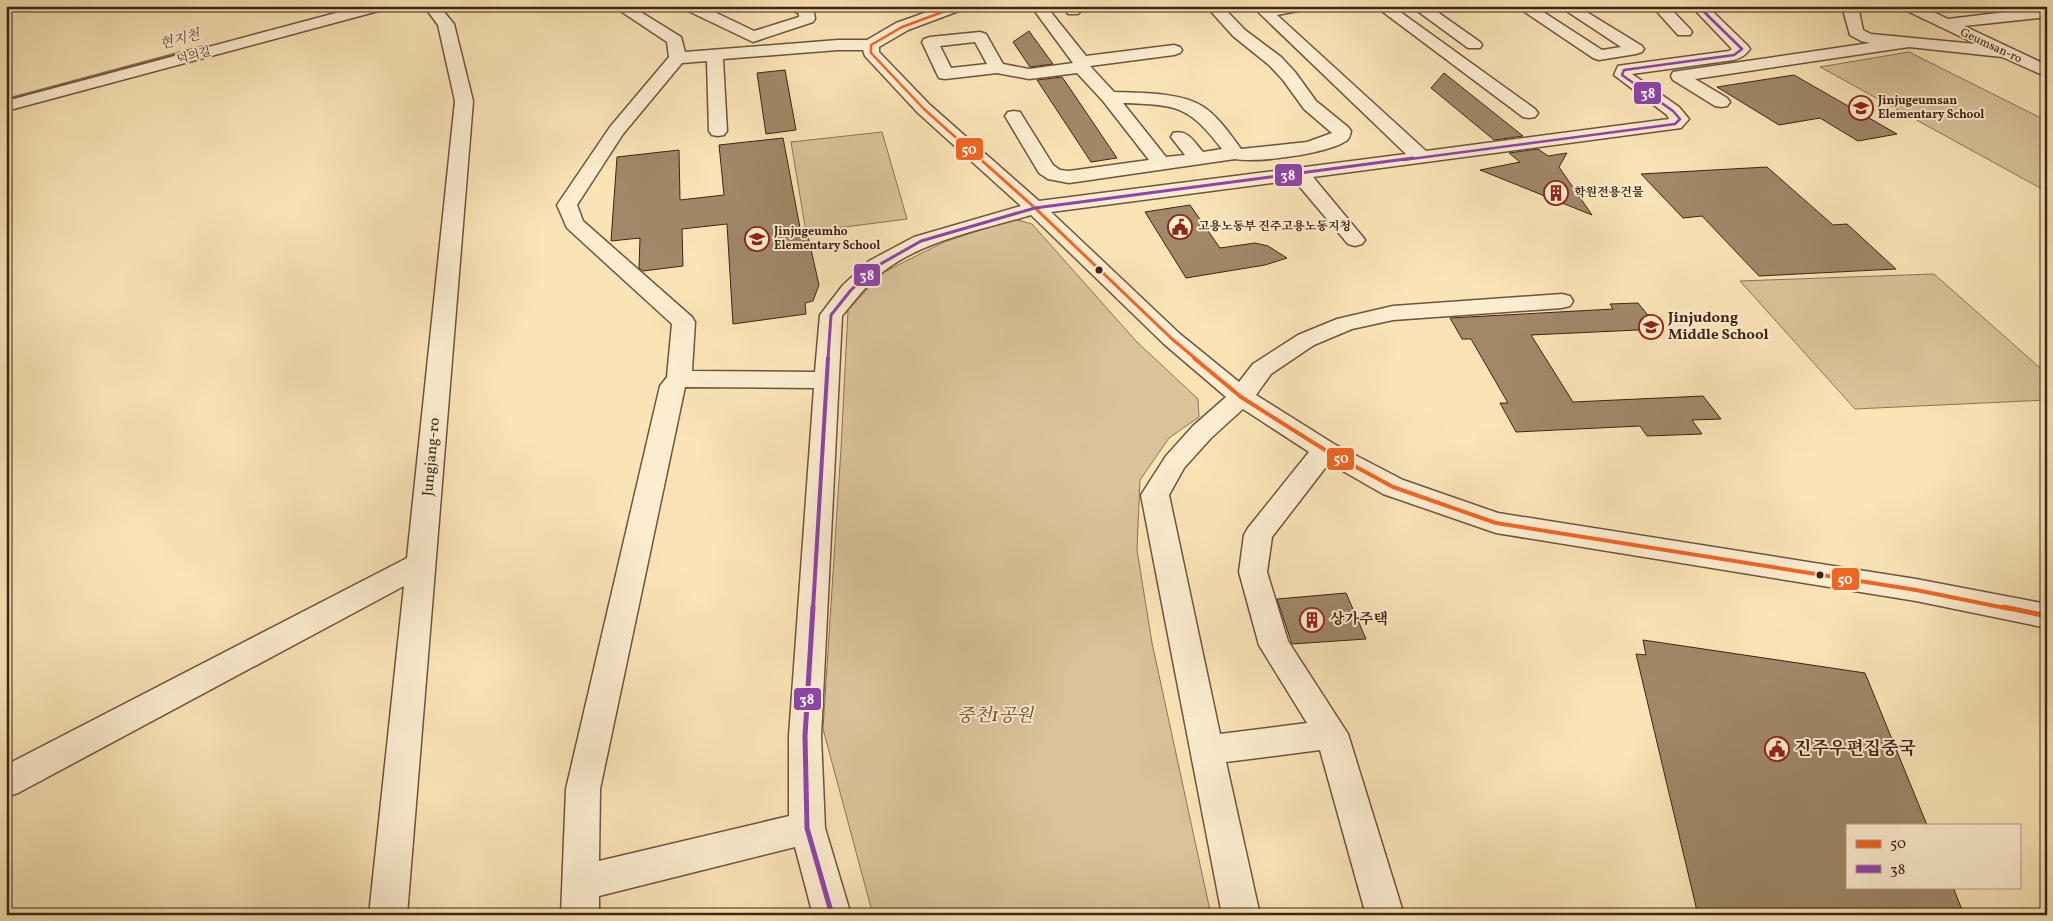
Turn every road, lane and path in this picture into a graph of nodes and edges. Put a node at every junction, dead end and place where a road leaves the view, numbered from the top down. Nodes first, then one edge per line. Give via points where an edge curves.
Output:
1 (381, 6) edge
2 (431, 6) edge
3 (620, 6) edge
4 (689, 6) edge
5 (959, 6) edge
6 (1038, 6) edge
7 (1213, 6) edge
8 (1303, 6) edge
9 (1382, 6) edge
10 (1523, 6) edge
11 (1566, 6) edge
12 (1659, 6) edge
13 (1698, 6) edge
14 (1850, 6) edge
15 (1908, 6) edge
16 (1420, 7) edge
17 (803, 8) edge
18 (1262, 9) edge
19 (2047, 12) edge
20 (1945, 24) junction
21 (1445, 25) junction
22 (1416, 30) junction
23 (1684, 32) dead end
24 (1911, 42) junction
25 (871, 45) junction
26 (1474, 45) dead end
27 (1174, 50) dead end
28 (1307, 50) junction
29 (2004, 52) junction
30 (715, 55) junction
31 (1266, 55) junction
32 (677, 58) junction
33 (1081, 65) junction
34 (997, 68) dead end
35 (2047, 72) edge
36 (1109, 97) junction
37 (1721, 102) dead end
38 (6, 106) edge
39 (1529, 113) dead end
40 (1014, 116) dead end
41 (718, 131) dead end
42 (1180, 136) dead end
43 (1235, 153) junction
44 (1420, 156) junction
45 (1198, 158) junction
46 (1161, 164) junction
47 (1298, 172) junction
48 (1035, 208) junction
49 (1355, 240) dead end
50 (1562, 302) dead end
51 (679, 379) junction
52 (827, 380) junction
53 (1241, 397) junction
54 (1325, 450) junction
55 (422, 563) junction
56 (2047, 616) edge
57 (1332, 734) junction
58 (1206, 750) junction
59 (6, 782) edge
60 (807, 828) junction
61 (580, 899) edge
62 (388, 915) edge
63 (832, 915) edge
64 (1241, 915) edge
65 (1385, 915) edge

1 - 38 street, 덕의길
2 - 55 street, Jungjang-ro via 446,24 464,101
3 - 32 street via 675,40
4 - 17 street via 752,38 807,19
5 - 25 street via 896,30
6 - 33 street
7 - 31 street
8 - 18 street
9 - 22 street
10 - 11 street via 1599,55 1636,49
12 - 23 street
13 - 44 street via 1742,49 1734,55 1624,70 1622,75 1673,111 1680,119 1675,124
14 - 24 street via 1856,32 1867,38
15 - 20 street, Geumsan-ro
16 - 21 street
18 - 28 street
19 - 20 street
20 - 29 street, Geumsan-ro
21 - 22 street
21 - 26 street
22 - 39 street
24 - 29 street
24 - 37 street via 1680,76
25 - 30 street
25 - 48 street via 871,52 877,60 924,109
27 - 33 street
28 - 31 street
28 - 44 street
29 - 35 street, Geumsan-ro
30 - 32 street
30 - 41 street
31 - 43 street via 1289,76 1310,105 1337,125 1342,131 1341,136 1316,145 1245,155
32 - 51 street via 616,131 567,205 574,224 684,322
33 - 34 street via 1029,74
33 - 36 street
36 - 43 street via 1135,98 1195,109
36 - 46 street
40 - 46 street via 1046,168 1055,175 1070,178
42 - 45 street
43 - 45 street
44 - 47 street
45 - 46 street
47 - 48 street
47 - 49 street
48 - 52 street via 921,241 877,266 851,290 831,315
48 - 53 street via 1172,338
50 - 53 street via 1393,314 1345,324 1306,340 1262,369
51 - 52 street
51 - 61 street via 672,386 584,789
52 - 60 street via 805,736
53 - 54 street
53 - 58 street via 1175,462 1155,495
54 - 56 street via 1393,487 1496,523 1916,590
54 - 57 street via 1258,535 1252,572 1274,646
55 - 59 street
55 - 62 street, Jungjang-ro
57 - 58 street
57 - 65 street
58 - 64 street
60 - 61 street
60 - 63 street

